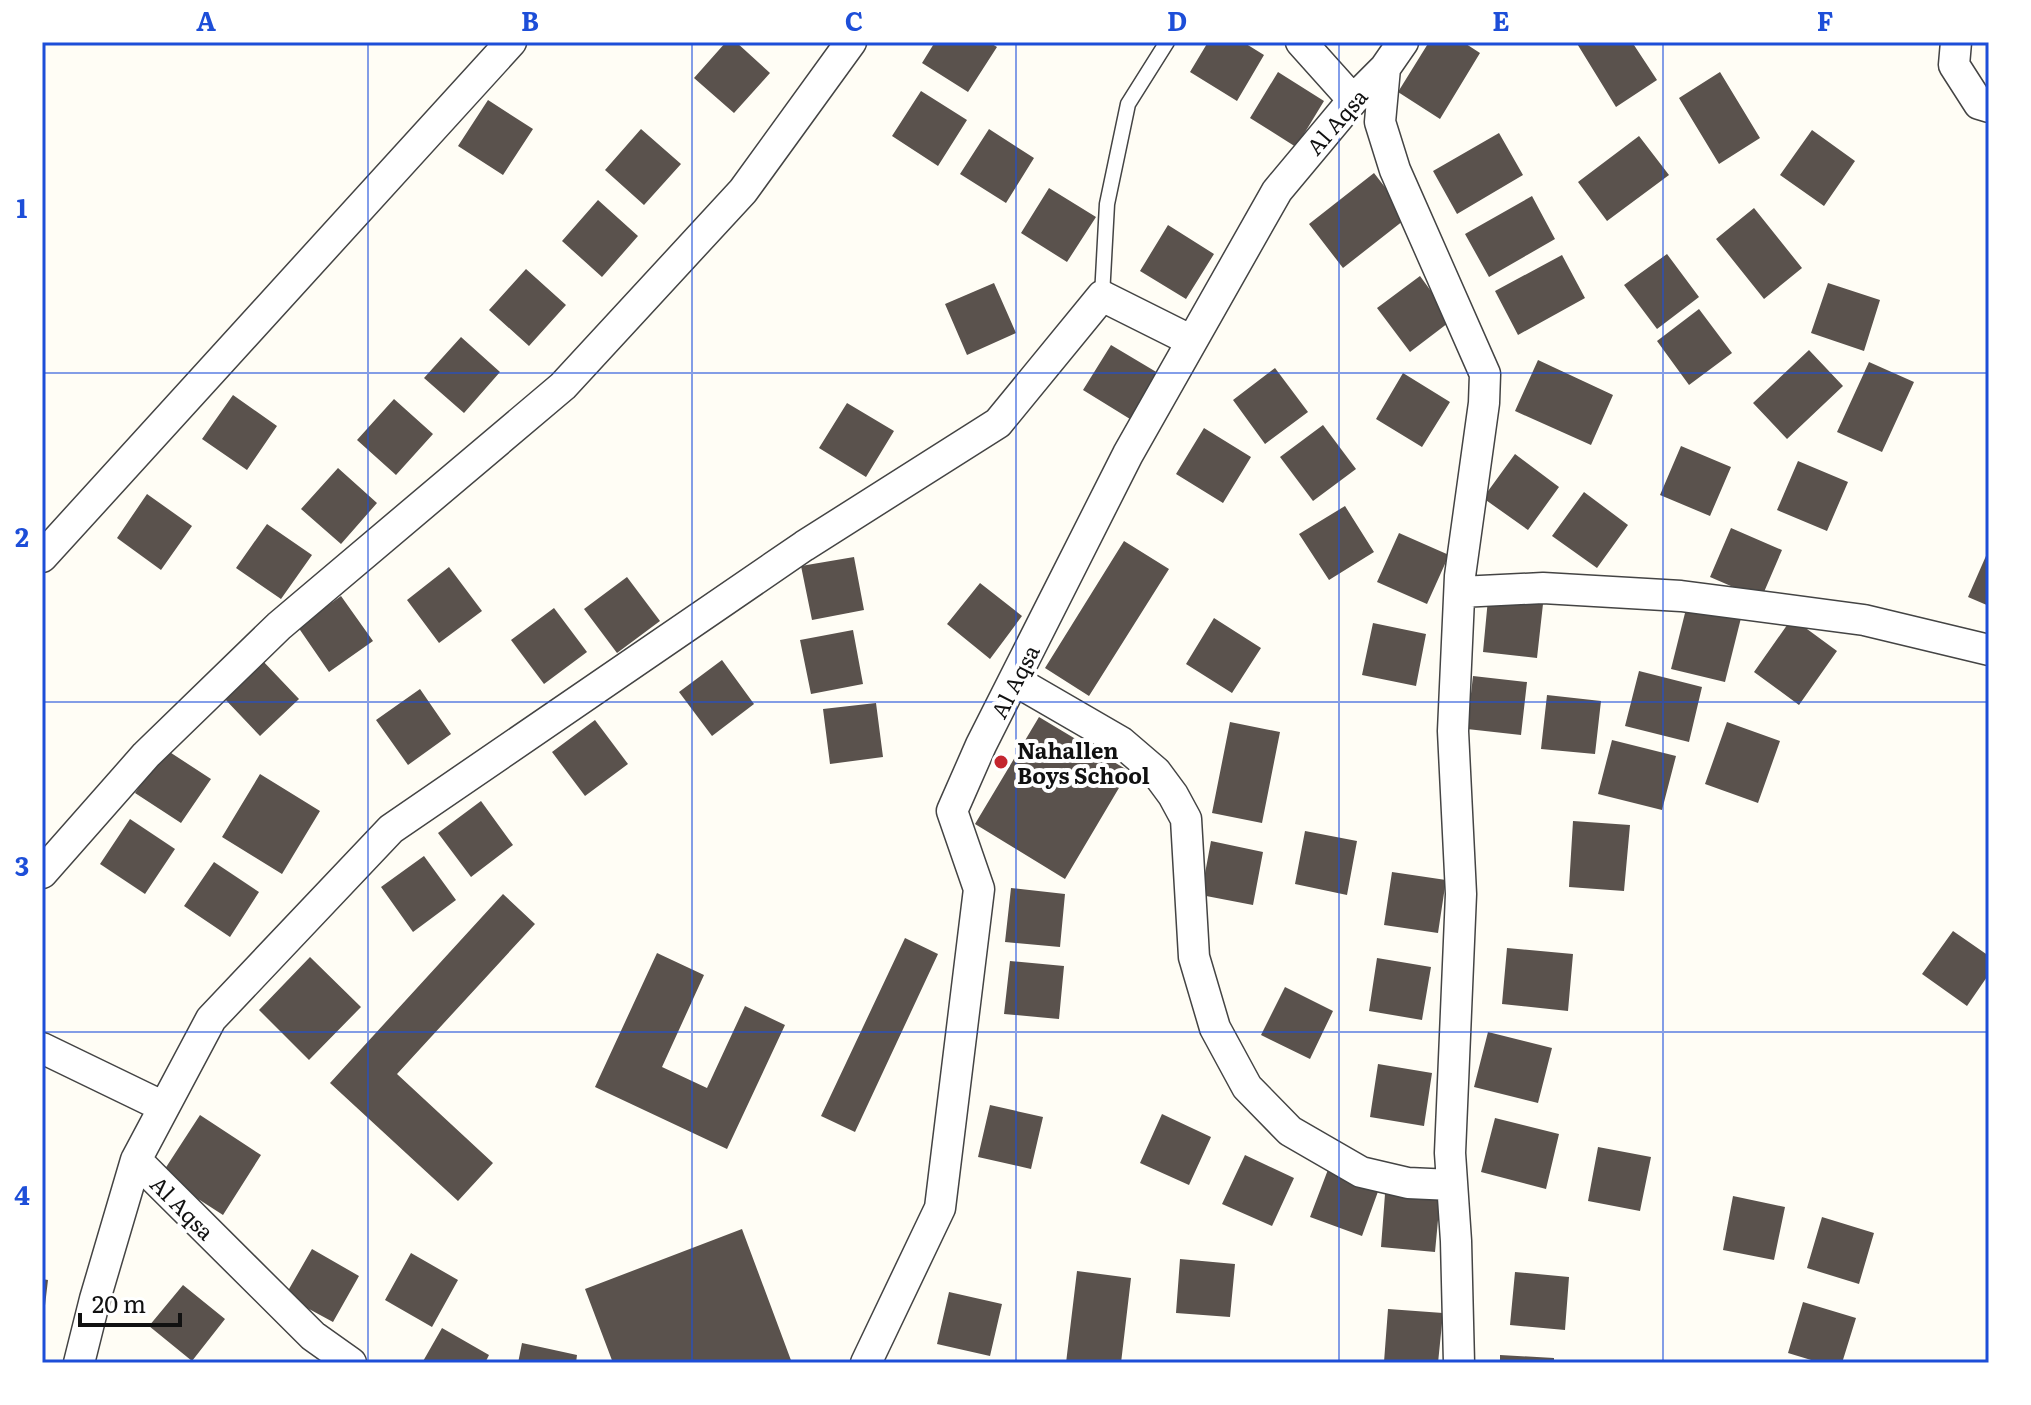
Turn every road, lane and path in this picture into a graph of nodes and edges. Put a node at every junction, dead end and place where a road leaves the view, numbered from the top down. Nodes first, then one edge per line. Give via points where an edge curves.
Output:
1 (511, 42) edge
2 (851, 42) edge
3 (1167, 42) edge
4 (1301, 42) edge
5 (1403, 42) edge
6 (1956, 42) edge
7 (1385, 68) junction
8 (1353, 100) junction
9 (1989, 107) edge
10 (1102, 296) junction
11 (1192, 341) junction
12 (42, 557) edge
13 (1460, 592) junction
14 (1989, 650) edge
15 (1014, 680) junction
16 (42, 873) edge
17 (42, 1048) edge
18 (164, 1107) junction
19 (136, 1160) junction
20 (1452, 1185) junction
21 (79, 1363) edge
22 (351, 1363) edge
23 (866, 1363) edge
24 (1459, 1363) edge

1 - 12 street
2 - 16 street via 743,191 563,386 279,626 146,755
3 - 10 lane via 1128,104 1107,204
4 - 8 street
5 - 7 street, Al Aqsa
6 - 9 street via 1954,65 1979,104
7 - 8 street, Al Aqsa
7 - 13 street via 1380,122 1395,170 1485,374
8 - 11 street, Al Aqsa via 1277,191
10 - 11 street
10 - 18 street via 998,423 804,546 391,829 211,1019
11 - 15 street, Al Aqsa via 1128,454
13 - 14 street via 1543,588 1681,596 1864,620
13 - 20 street via 1453,731 1461,894
15 - 20 street via 1121,742 1173,795 1186,819 1194,957 1215,1028 1247,1087 1290,1131 1361,1172 1408,1183
15 - 23 street, Al Aqsa via 952,811 979,889 940,1208
17 - 18 street
18 - 19 street
19 - 21 street, Al Aqsa
19 - 22 street, Al Aqsa via 313,1336
20 - 24 street

